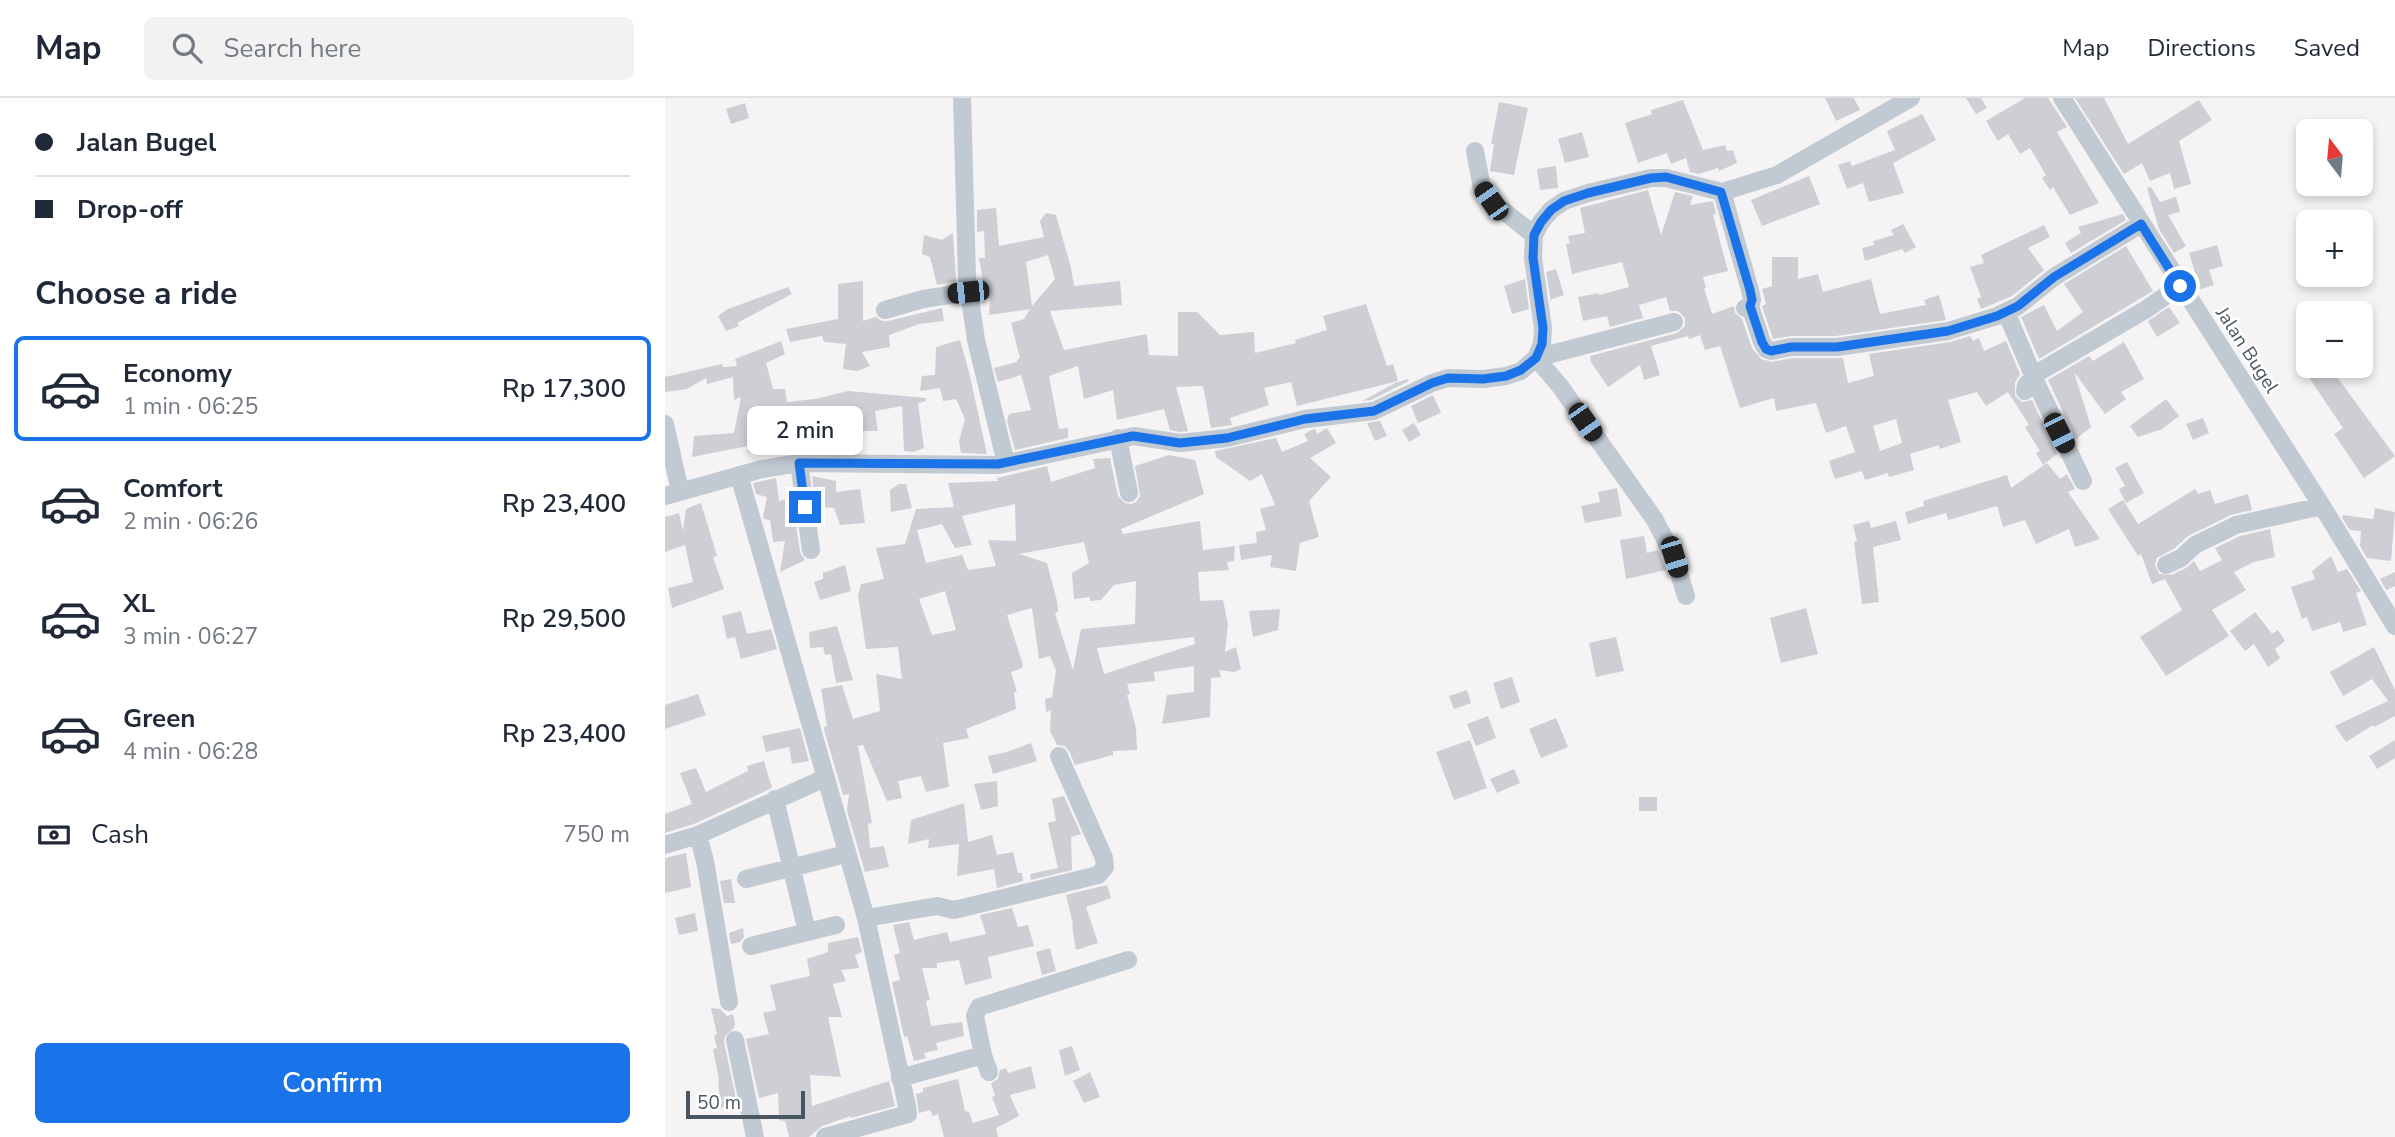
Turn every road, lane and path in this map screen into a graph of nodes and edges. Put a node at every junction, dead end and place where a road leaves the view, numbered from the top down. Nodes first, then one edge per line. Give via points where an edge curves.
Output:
1 (961, 98) edge
2 (1911, 98) edge
3 (2062, 98) edge
4 (1475, 151) dead end
5 (1721, 192) junction
6 (2141, 224) junction
7 (1534, 235) junction
8 (2180, 286) junction
9 (968, 292) junction
10 (885, 310) dead end
11 (2006, 312) junction
12 (1674, 322) dead end
13 (1536, 358) junction
14 (2030, 383) junction
15 (665, 424) edge
16 (1118, 438) junction
17 (799, 463) junction
18 (1006, 463) junction
19 (739, 475) junction
20 (2083, 481) dead end
21 (1129, 493) dead end
22 (672, 494) edge
23 (2322, 506) junction
24 (811, 550) dead end
25 (2166, 565) dead end
26 (1686, 596) dead end
27 (2395, 626) edge
28 (1059, 757) dead end
29 (825, 778) junction
30 (775, 799) junction
31 (698, 835) junction
32 (665, 845) edge
33 (838, 856) dead end
34 (792, 868) junction
35 (746, 879) dead end
36 (866, 918) junction
37 (835, 925) dead end
38 (807, 932) junction
39 (751, 946) dead end
40 (1128, 960) dead end
41 (729, 1002) dead end
42 (735, 1040) dead end
43 (983, 1055) junction
44 (989, 1072) dead end
45 (900, 1078) junction
46 (850, 1134) edge
47 (755, 1137) edge
48 (825, 1137) edge

1 - 9 street
2 - 5 street via 1777,175
3 - 6 street, Jalan Bugel
4 - 7 street via 1482,188 1491,201
5 - 7 street via 1666,177 1651,178 1564,201 1551,210
5 - 11 street via 1750,290 1752,300 1747,307 1766,349 1837,347 1948,331
6 - 8 street, Jalan Bugel
6 - 11 street
7 - 13 street via 1543,328
8 - 14 street
8 - 23 street, Jalan Bugel
9 - 10 street
9 - 18 street
11 - 14 street
12 - 13 street
13 - 16 street via 1506,376 1432,383 1374,411 1180,443
13 - 26 street via 1655,520 1674,557
14 - 20 street
15 - 22 street
16 - 18 street
16 - 21 street
17 - 18 street
17 - 19 street
17 - 24 street
19 - 22 street
19 - 29 street
23 - 25 street via 2236,525
23 - 27 street, Jalan Bugel
28 - 36 street via 1104,858 1105,867 1098,875 954,910 936,906
29 - 30 street
29 - 36 street
30 - 31 street
30 - 34 street
31 - 32 street
31 - 41 street
33 - 34 street
34 - 35 street
34 - 38 street
36 - 45 street
37 - 38 street
38 - 39 street
40 - 43 street via 979,1007 975,1016
42 - 47 street
43 - 44 street
43 - 45 street
45 - 46 street via 908,1114
46 - 48 street

